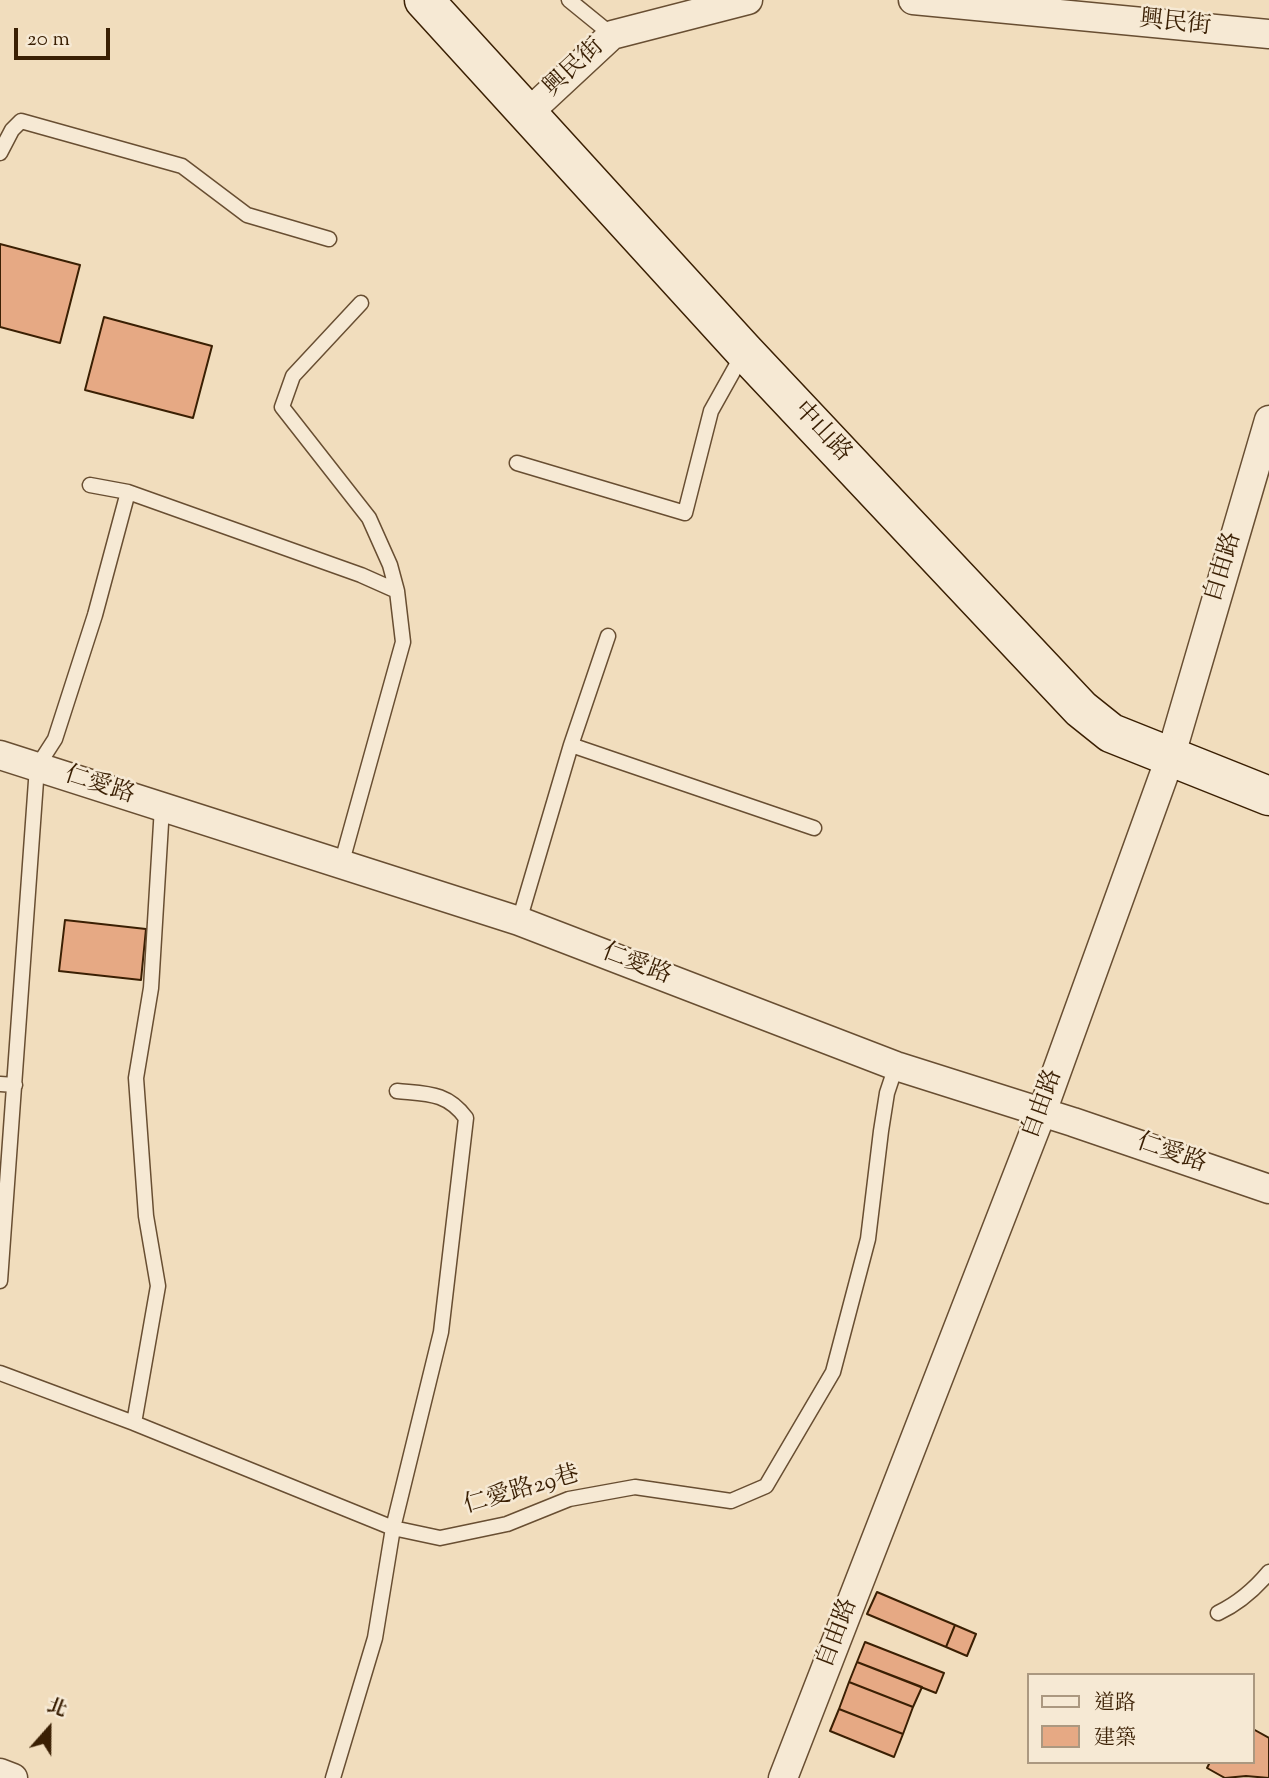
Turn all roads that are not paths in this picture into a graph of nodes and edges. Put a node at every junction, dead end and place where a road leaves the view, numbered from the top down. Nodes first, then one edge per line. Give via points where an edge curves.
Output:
1 (424, 0) edge
2 (569, 0) edge
3 (748, 0) edge
4 (916, 0) edge
5 (1269, 34) edge
6 (612, 35) junction
7 (527, 114) junction
8 (0, 153) edge
9 (329, 239) dead end
10 (360, 303) dead end
11 (744, 351) junction
12 (1269, 420) edge
13 (517, 463) dead end
14 (90, 485) dead end
15 (128, 492) junction
16 (397, 591) junction
17 (608, 636) dead end
18 (571, 745) junction
19 (0, 755) edge
20 (1170, 758) junction
21 (37, 767) junction
22 (1269, 796) edge
23 (162, 807) junction
24 (814, 828) dead end
25 (341, 865) junction
26 (519, 921) junction
27 (896, 1066) junction
28 (7, 1085) edge
29 (397, 1091) dead end
30 (1042, 1112) junction
31 (1269, 1189) edge
32 (0, 1281) edge
33 (0, 1373) edge
34 (134, 1423) junction
35 (393, 1528) junction
36 (1269, 1572) edge
37 (1218, 1613) dead end
38 (0, 1773) edge
39 (13, 1778) edge
40 (333, 1778) edge
41 (783, 1778) edge

1 - 7 main road, 中山路
2 - 6 lane
3 - 6 street, 興民街
4 - 5 street, 興民街
6 - 7 street, 興民街
7 - 11 main road, 中山路
8 - 9 lane via 21,121 182,166 247,215
10 - 16 lane via 293,376 282,407 369,517
11 - 13 lane via 711,411 685,513
11 - 20 main road, 中山路 via 1081,709 1111,733
12 - 20 street, 自由路
14 - 15 lane
15 - 16 lane
15 - 21 lane via 55,739
16 - 25 lane via 403,642
17 - 18 lane
18 - 24 lane
18 - 26 lane
19 - 21 street, 仁愛路
20 - 22 main road, 中山路
20 - 30 street, 自由路
21 - 23 street, 仁愛路
21 - 28 lane
23 - 25 street, 仁愛路
23 - 34 lane via 151,988 136,1078 146,1216 158,1286
25 - 26 street, 仁愛路
26 - 27 street, 仁愛路
27 - 30 street, 仁愛路
27 - 35 lane, 仁愛路29巷 via 880,1131 868,1239 834,1371 766,1486 731,1501 635,1488 569,1499 507,1524 440,1538
28 - 32 lane
29 - 35 lane via 436,1095 457,1105 466,1118 441,1332
30 - 31 street, 仁愛路
30 - 41 street, 自由路
33 - 34 lane, 仁愛路29巷
34 - 35 lane, 仁愛路29巷
35 - 40 lane via 375,1638
36 - 37 lane via 1235,1605
38 - 39 street

